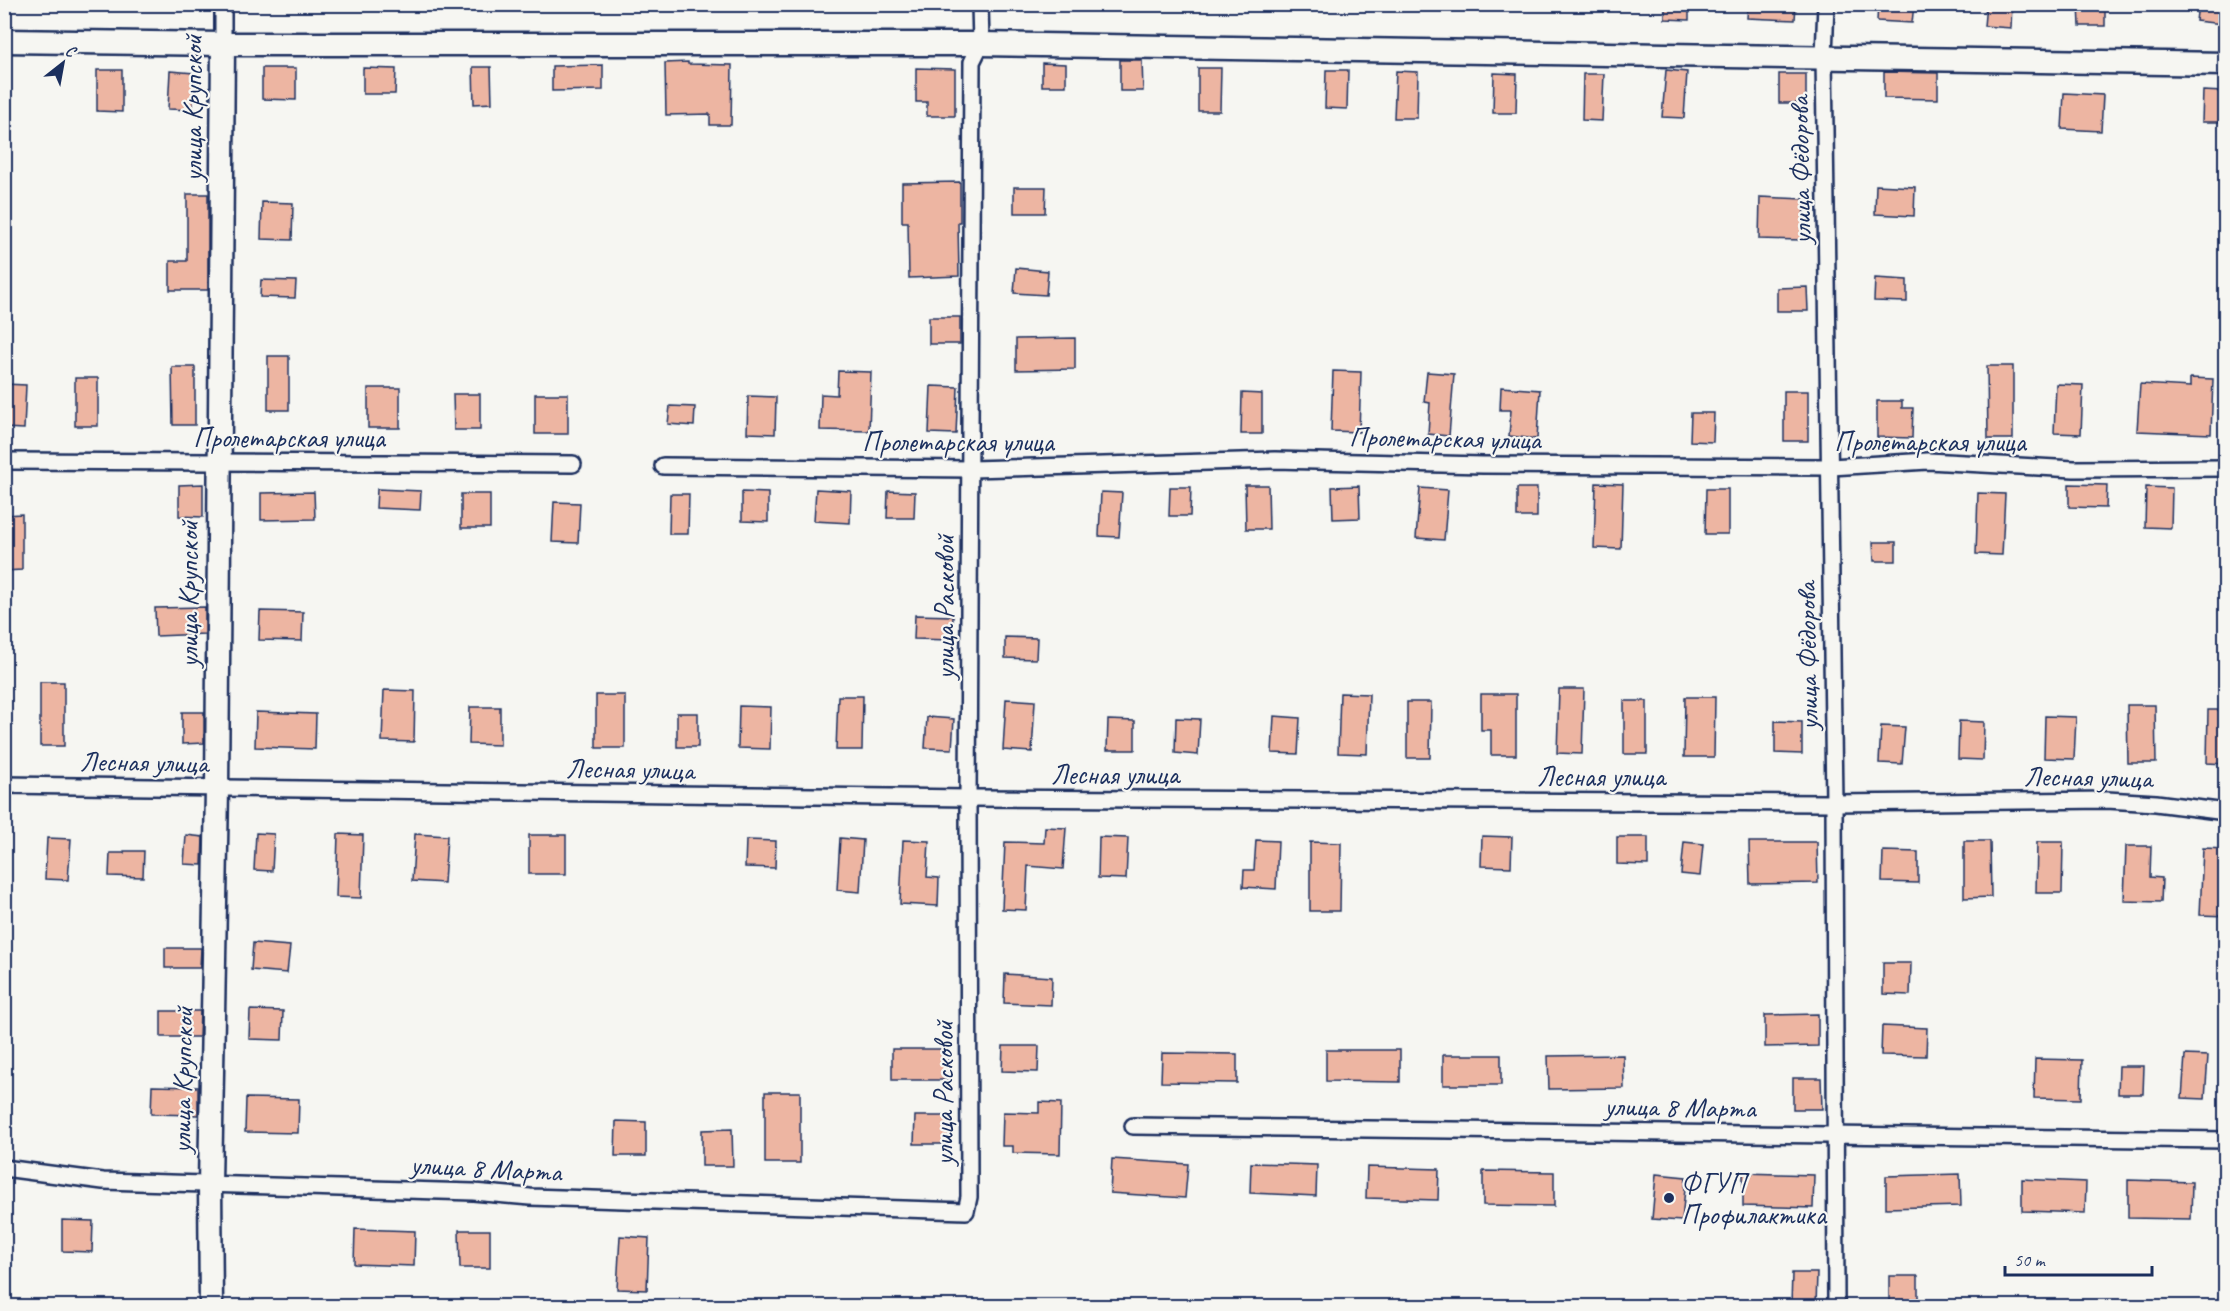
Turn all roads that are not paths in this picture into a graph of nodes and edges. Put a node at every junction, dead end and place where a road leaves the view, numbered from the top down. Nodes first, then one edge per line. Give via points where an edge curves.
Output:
1 (223, 4) edge
2 (980, 4) edge
3 (1826, 4) edge
4 (4, 41) edge
5 (223, 44) junction
6 (981, 44) junction
7 (1824, 57) junction
8 (2226, 64) edge
9 (4, 461) edge
10 (219, 462) junction
11 (573, 464) dead end
12 (663, 466) dead end
13 (1831, 467) junction
14 (2226, 468) edge
15 (971, 469) junction
16 (4, 785) edge
17 (217, 789) junction
18 (968, 798) junction
19 (1834, 803) junction
20 (2226, 812) edge
21 (1133, 1126) dead end
22 (1837, 1135) junction
23 (2226, 1140) edge
24 (4, 1167) edge
25 (210, 1185) junction
26 (966, 1211) joint
27 (211, 1306) edge
28 (1836, 1306) edge

1 - 5 street, улица Крупской
2 - 6 street, улица Расковой
3 - 7 street, улица Фёдорова
4 - 5 street
5 - 6 street
5 - 10 street, улица Крупской
6 - 7 street
6 - 15 street, улица Расковой via 972,62
7 - 8 street
7 - 13 street, улица Фёдорова
9 - 10 street, Пролетарская улица
10 - 11 street, Пролетарская улица
10 - 17 street, улица Крупской
12 - 15 street, Пролетарская улица
13 - 14 street, Пролетарская улица via 1928,461 2074,468
13 - 15 street, Пролетарская улица via 1275,460
13 - 19 street, улица Фёдорова
15 - 18 street, улица Расковой
16 - 17 street, Лесная улица
17 - 18 street, Лесная улица
17 - 25 street, улица Крупской
18 - 19 street, Лесная улица
18 - 26 street, улица Расковой
19 - 20 street, Лесная улица via 2107,800
19 - 22 street, улица Фёдорова
21 - 22 street, улица 8 Марта
22 - 23 street, улица 8 Марта
22 - 28 street, улица Фёдорова
24 - 25 street, улица 8 Марта via 103,1181
25 - 26 street, улица 8 Марта
25 - 27 street, улица Крупской

